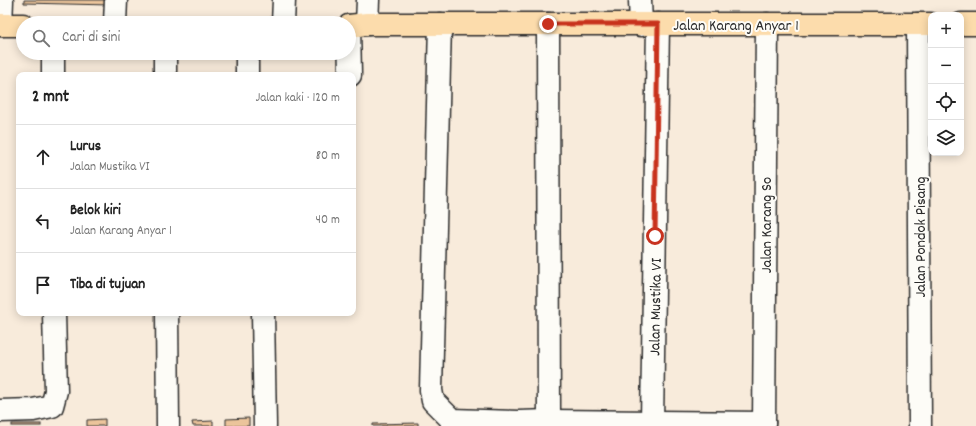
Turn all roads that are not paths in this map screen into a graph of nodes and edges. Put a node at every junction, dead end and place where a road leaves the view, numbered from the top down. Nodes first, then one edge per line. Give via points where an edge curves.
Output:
1 (2, 0) edge
2 (116, 0) edge
3 (284, 0) edge
4 (368, 0) edge
5 (640, 0) edge
6 (116, 16) edge
7 (283, 16) edge
8 (356, 23) edge
9 (440, 24) junction
10 (548, 24) junction
11 (650, 24) junction
12 (767, 24) junction
13 (924, 24) edge
14 (964, 24) edge
15 (976, 24) edge
16 (1, 25) edge
17 (16, 25) edge
18 (356, 25) edge
19 (53, 60) edge
20 (165, 60) edge
21 (247, 60) edge
22 (352, 60) edge
23 (52, 72) edge
24 (165, 72) edge
25 (247, 72) edge
26 (350, 72) edge
27 (54, 316) edge
28 (167, 316) edge
29 (263, 316) edge
30 (0, 411) edge
31 (550, 421) junction
32 (452, 423) edge
33 (642, 423) edge
34 (519, 424) edge
35 (764, 425) edge
36 (168, 426) edge
37 (265, 426) edge
38 (920, 426) edge

1 - 16 street
2 - 6 street
3 - 7 street
4 - 8 street
5 - 11 street, Jalan Mustika VI
9 - 10 main road, Jalan Karang Anyar 1
9 - 18 main road, Jalan Karang Anyar 1
9 - 32 street via 431,390 433,401
10 - 11 main road, Jalan Karang Anyar 1
10 - 31 street
11 - 12 main road, Jalan Karang Anyar 1
11 - 33 street, Jalan Mustika VI
12 - 13 main road, Jalan Karang Anyar 1
12 - 35 street, Jalan Karang So
13 - 38 street, Jalan Pondok Pisang
14 - 15 main road
16 - 17 main road
19 - 23 street
20 - 24 street
21 - 25 street
22 - 26 street
27 - 30 street via 56,391 52,406 33,410
28 - 36 street
29 - 37 street
31 - 33 street
31 - 34 street
32 - 34 street
33 - 35 street

